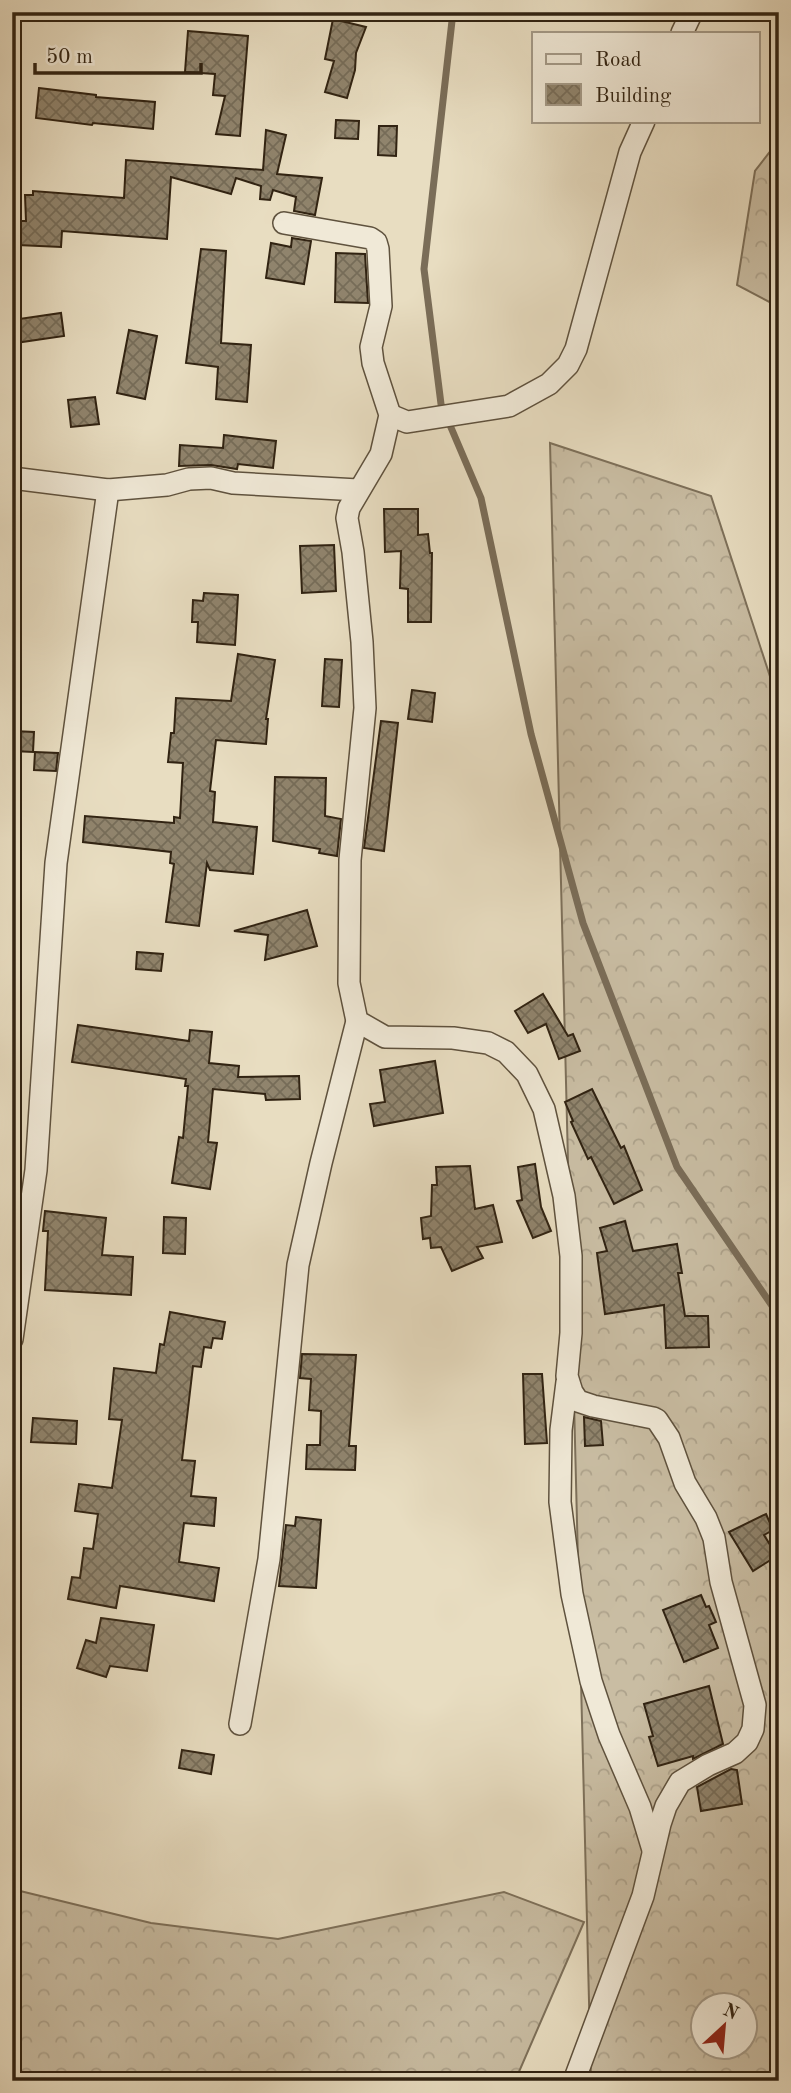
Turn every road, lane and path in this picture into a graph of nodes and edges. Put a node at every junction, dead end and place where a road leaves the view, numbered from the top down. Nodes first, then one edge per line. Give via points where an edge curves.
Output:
1 (692, 12) edge
2 (682, 32) edge
3 (644, 122) edge
4 (284, 223) dead end
5 (390, 415) junction
6 (12, 478) edge
7 (107, 490) junction
8 (358, 490) junction
9 (358, 1021) junction
10 (12, 1339) edge
11 (567, 1377) junction
12 (240, 1724) dead end
13 (654, 1852) junction
14 (573, 2081) edge

1 - 2 street
3 - 5 street via 630,152 568,365 549,384 509,406 407,422
4 - 5 street via 376,242 381,306 371,347
5 - 8 street via 381,454
6 - 7 street
7 - 8 street via 211,478
7 - 10 street via 56,863 37,1170
8 - 9 street via 347,518 365,708 350,860 349,983
9 - 11 street via 385,1037 488,1043 506,1052 527,1074 544,1109 564,1196 571,1256
9 - 12 street via 298,1265 269,1559
11 - 13 street via 560,1502 572,1594 591,1681
11 - 13 street via 578,1401 653,1418 669,1438 713,1538 720,1582 755,1704 747,1742 680,1782 666,1806
13 - 14 street via 643,1896

